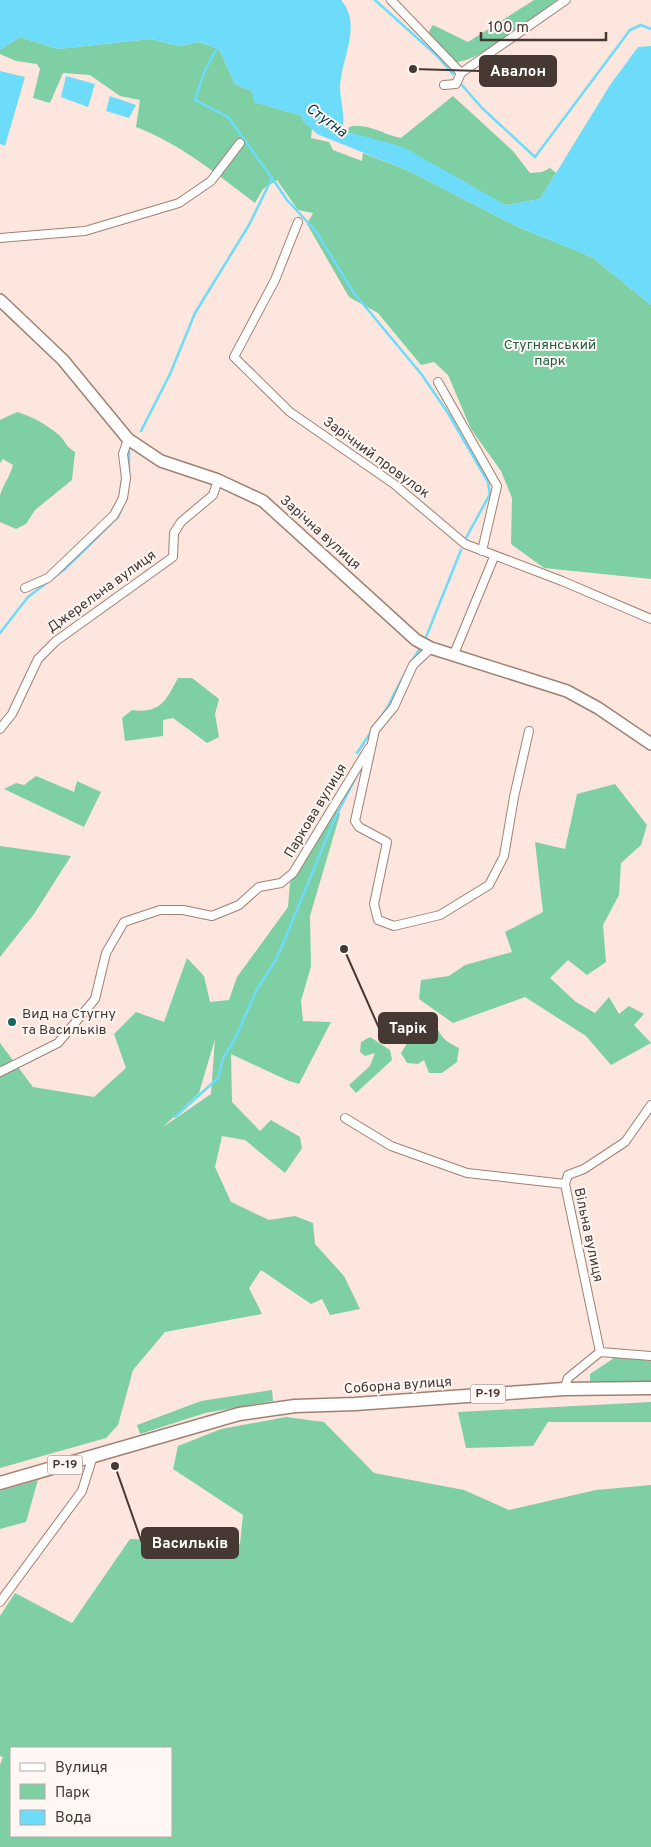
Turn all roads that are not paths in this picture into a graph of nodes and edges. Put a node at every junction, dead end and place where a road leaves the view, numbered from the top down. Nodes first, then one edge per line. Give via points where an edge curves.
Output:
1 (391, 0) edge
2 (566, 0) edge
3 (461, 73) junction
4 (444, 86) dead end
5 (240, 143) dead end
6 (298, 222) dead end
7 (0, 238) edge
8 (0, 300) edge
9 (438, 382) dead end
10 (128, 439) junction
11 (218, 480) junction
12 (482, 552) junction
13 (494, 557) junction
14 (25, 588) dead end
15 (651, 619) edge
16 (431, 648) junction
17 (454, 654) junction
18 (0, 730) edge
19 (528, 731) dead end
20 (372, 744) junction
21 (651, 744) edge
22 (0, 1072) edge
23 (651, 1105) edge
24 (346, 1118) dead end
25 (565, 1184) junction
26 (600, 1352) junction
27 (651, 1356) edge
28 (651, 1388) edge
29 (564, 1389) junction
30 (93, 1456) junction
31 (0, 1483) edge
32 (0, 1602) edge

1 - 3 street
2 - 3 street
3 - 4 street via 456,84
5 - 7 street via 211,181 179,203 85,231
6 - 12 street, Зарічний провулок via 275,280 234,357 290,412 394,484 465,544
8 - 10 street, Зарічна вулиця via 63,360
9 - 12 street via 497,486
10 - 11 street, Зарічна вулиця via 161,461
10 - 14 street via 123,454 126,478 123,498 114,515 48,578
11 - 16 street, Зарічна вулиця via 263,501 416,640
11 - 18 street, Джерельна вулиця via 213,495 181,522 174,533 173,557 56,641 38,659 12,714
12 - 13 street, Зарічний провулок
13 - 15 street, Зарічний провулок via 562,581
13 - 17 street
16 - 17 street, Зарічна вулиця
16 - 20 street via 413,665 394,707 375,730
17 - 21 street, Зарічна вулиця via 583,698
19 - 20 street via 504,856 488,885 440,915 394,926 378,920 374,904 387,842 358,827 355,821
20 - 22 street, Паркова вулиця via 293,873 281,882 259,887 239,906 212,916 183,910 160,910 124,922 106,953 95,1000 58,1044
23 - 25 street, Вільна вулиця via 625,1142 584,1169 568,1175
24 - 25 street via 391,1146 466,1174
25 - 26 street, Вільна вулиця
26 - 27 street
26 - 29 street via 568,1378
28 - 29 main road, Соборна вулиця / Р-19
29 - 30 main road, Соборна вулиця / Р-19 via 324,1404 239,1414
30 - 31 main road, Р-19
30 - 32 street via 82,1491

